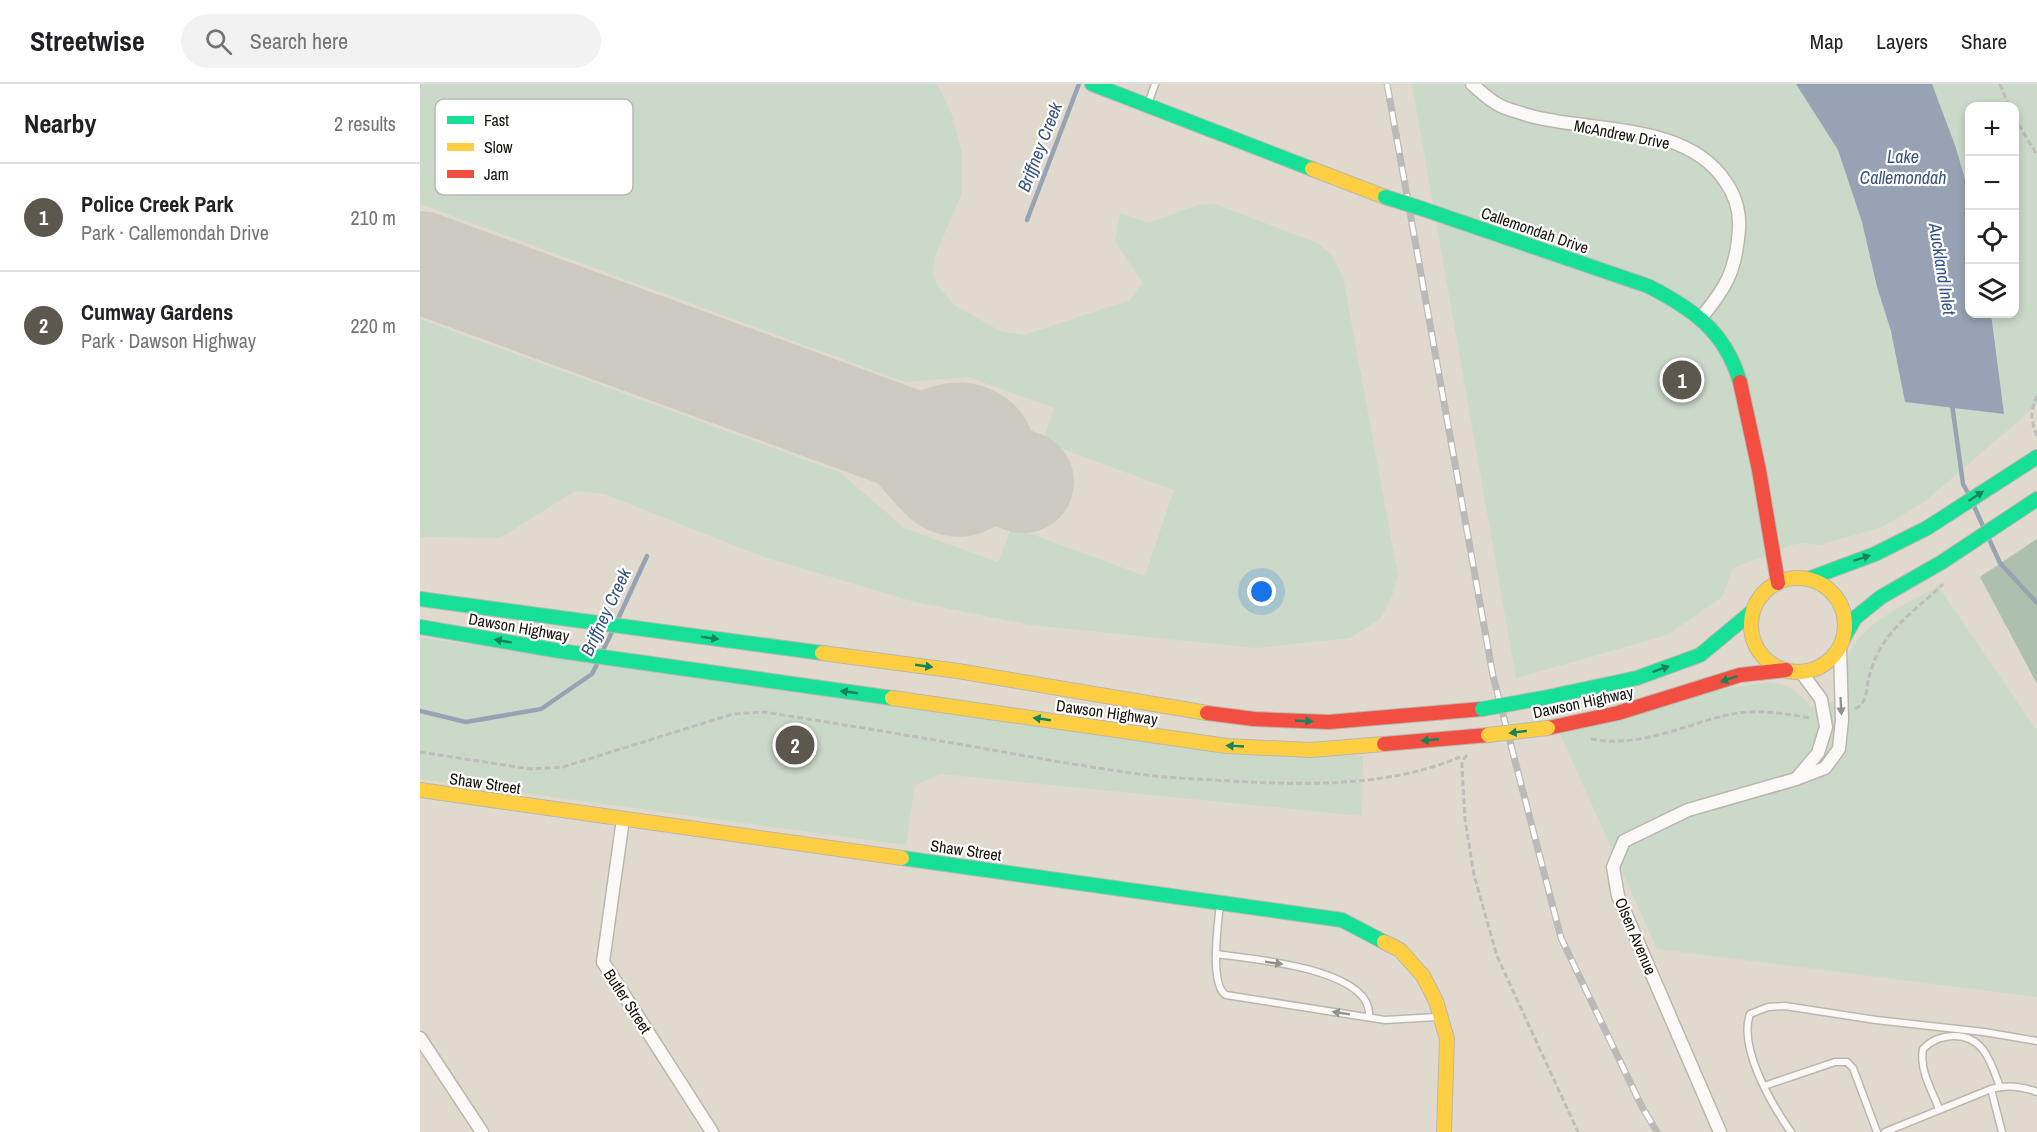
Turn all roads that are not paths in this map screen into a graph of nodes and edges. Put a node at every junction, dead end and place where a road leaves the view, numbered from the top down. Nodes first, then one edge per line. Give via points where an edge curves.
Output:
1 (1155, 84) edge
2 (1472, 84) edge
3 (1095, 85) edge
4 (1148, 104) junction
5 (1700, 319) junction
6 (2037, 457) edge
7 (2037, 499) edge
8 (1808, 579) junction
9 (1778, 583) junction
10 (420, 599) edge
11 (1753, 611) junction
12 (420, 627) edge
13 (1841, 643) junction
14 (1793, 671) junction
15 (1796, 779) junction
16 (420, 790) edge
17 (623, 819) junction
18 (1220, 903) junction
19 (1216, 954) junction
20 (1369, 1017) junction
21 (1441, 1017) junction
22 (420, 1038) edge
23 (2037, 1041) edge
24 (1764, 1086) junction
25 (2000, 1087) junction
26 (1991, 1089) junction
27 (2037, 1092) edge
28 (1939, 1109) junction
29 (1896, 1130) edge
30 (482, 1132) edge
31 (712, 1132) edge
32 (1444, 1132) edge
33 (1720, 1132) edge
34 (1791, 1132) edge
35 (1877, 1132) edge
36 (1885, 1132) edge
37 (2002, 1132) edge

1 - 4 lane
2 - 5 street, McAndrew Drive via 1502,107 1544,120 1679,144 1719,172 1732,191 1739,217 1737,249 1730,277
3 - 4 main road, Callemondah Drive
4 - 5 main road, Callemondah Drive, bridge via 1385,196 1648,286 1681,303
5 - 9 main road, Callemondah Drive via 1724,343 1738,375
8 -> 6 main road via 1875,554 1927,528
7 - 13 main road via 1881,597 1855,618
8 - 9 main road
8 - 13 main road via 1834,595 1842,608 1845,624
9 - 11 main road via 1763,594
10 -> 11 main road, Dawson Highway, bridge via 958,671 1191,711 1329,722 1482,709 1637,678 1700,655
11 - 14 main road via 1751,626 1761,654 1772,664
14 -> 12 main road, Dawson Highway, bridge via 1740,675 1628,710 1548,728 1311,750 1227,746 561,651
13 - 14 main road via 1830,660 1816,668
13 -> 15 street, Olsen Avenue via 1839,749 1825,768
14 - 15 street via 1821,699 1826,727 1818,753
15 - 33 street, Olsen Avenue via 1688,810 1624,841 1613,867 1618,896
16 - 17 main road, Shaw Street
17 - 18 main road, Shaw Street
17 - 31 street, Butler Street via 603,962
18 - 19 lane
18 - 21 main road, Shaw Street via 1342,920 1400,950 1423,976
19 -> 20 lane via 1329,975 1365,999
20 -> 19 lane via 1226,995 1218,984
20 - 21 lane
21 - 32 main road, Shaw Street via 1447,1039
22 - 30 street
23 - 24 lane via 1785,1006 1768,1007 1750,1014 1747,1022 1754,1064
24 - 34 lane
24 - 35 lane via 1835,1062 1846,1062 1853,1068
25 - 26 lane
25 - 27 lane
25 - 28 lane via 1980,1044 1961,1036 1937,1038 1923,1049 1922,1067
26 - 28 lane
26 - 37 lane
28 - 29 lane
29 - 36 lane

